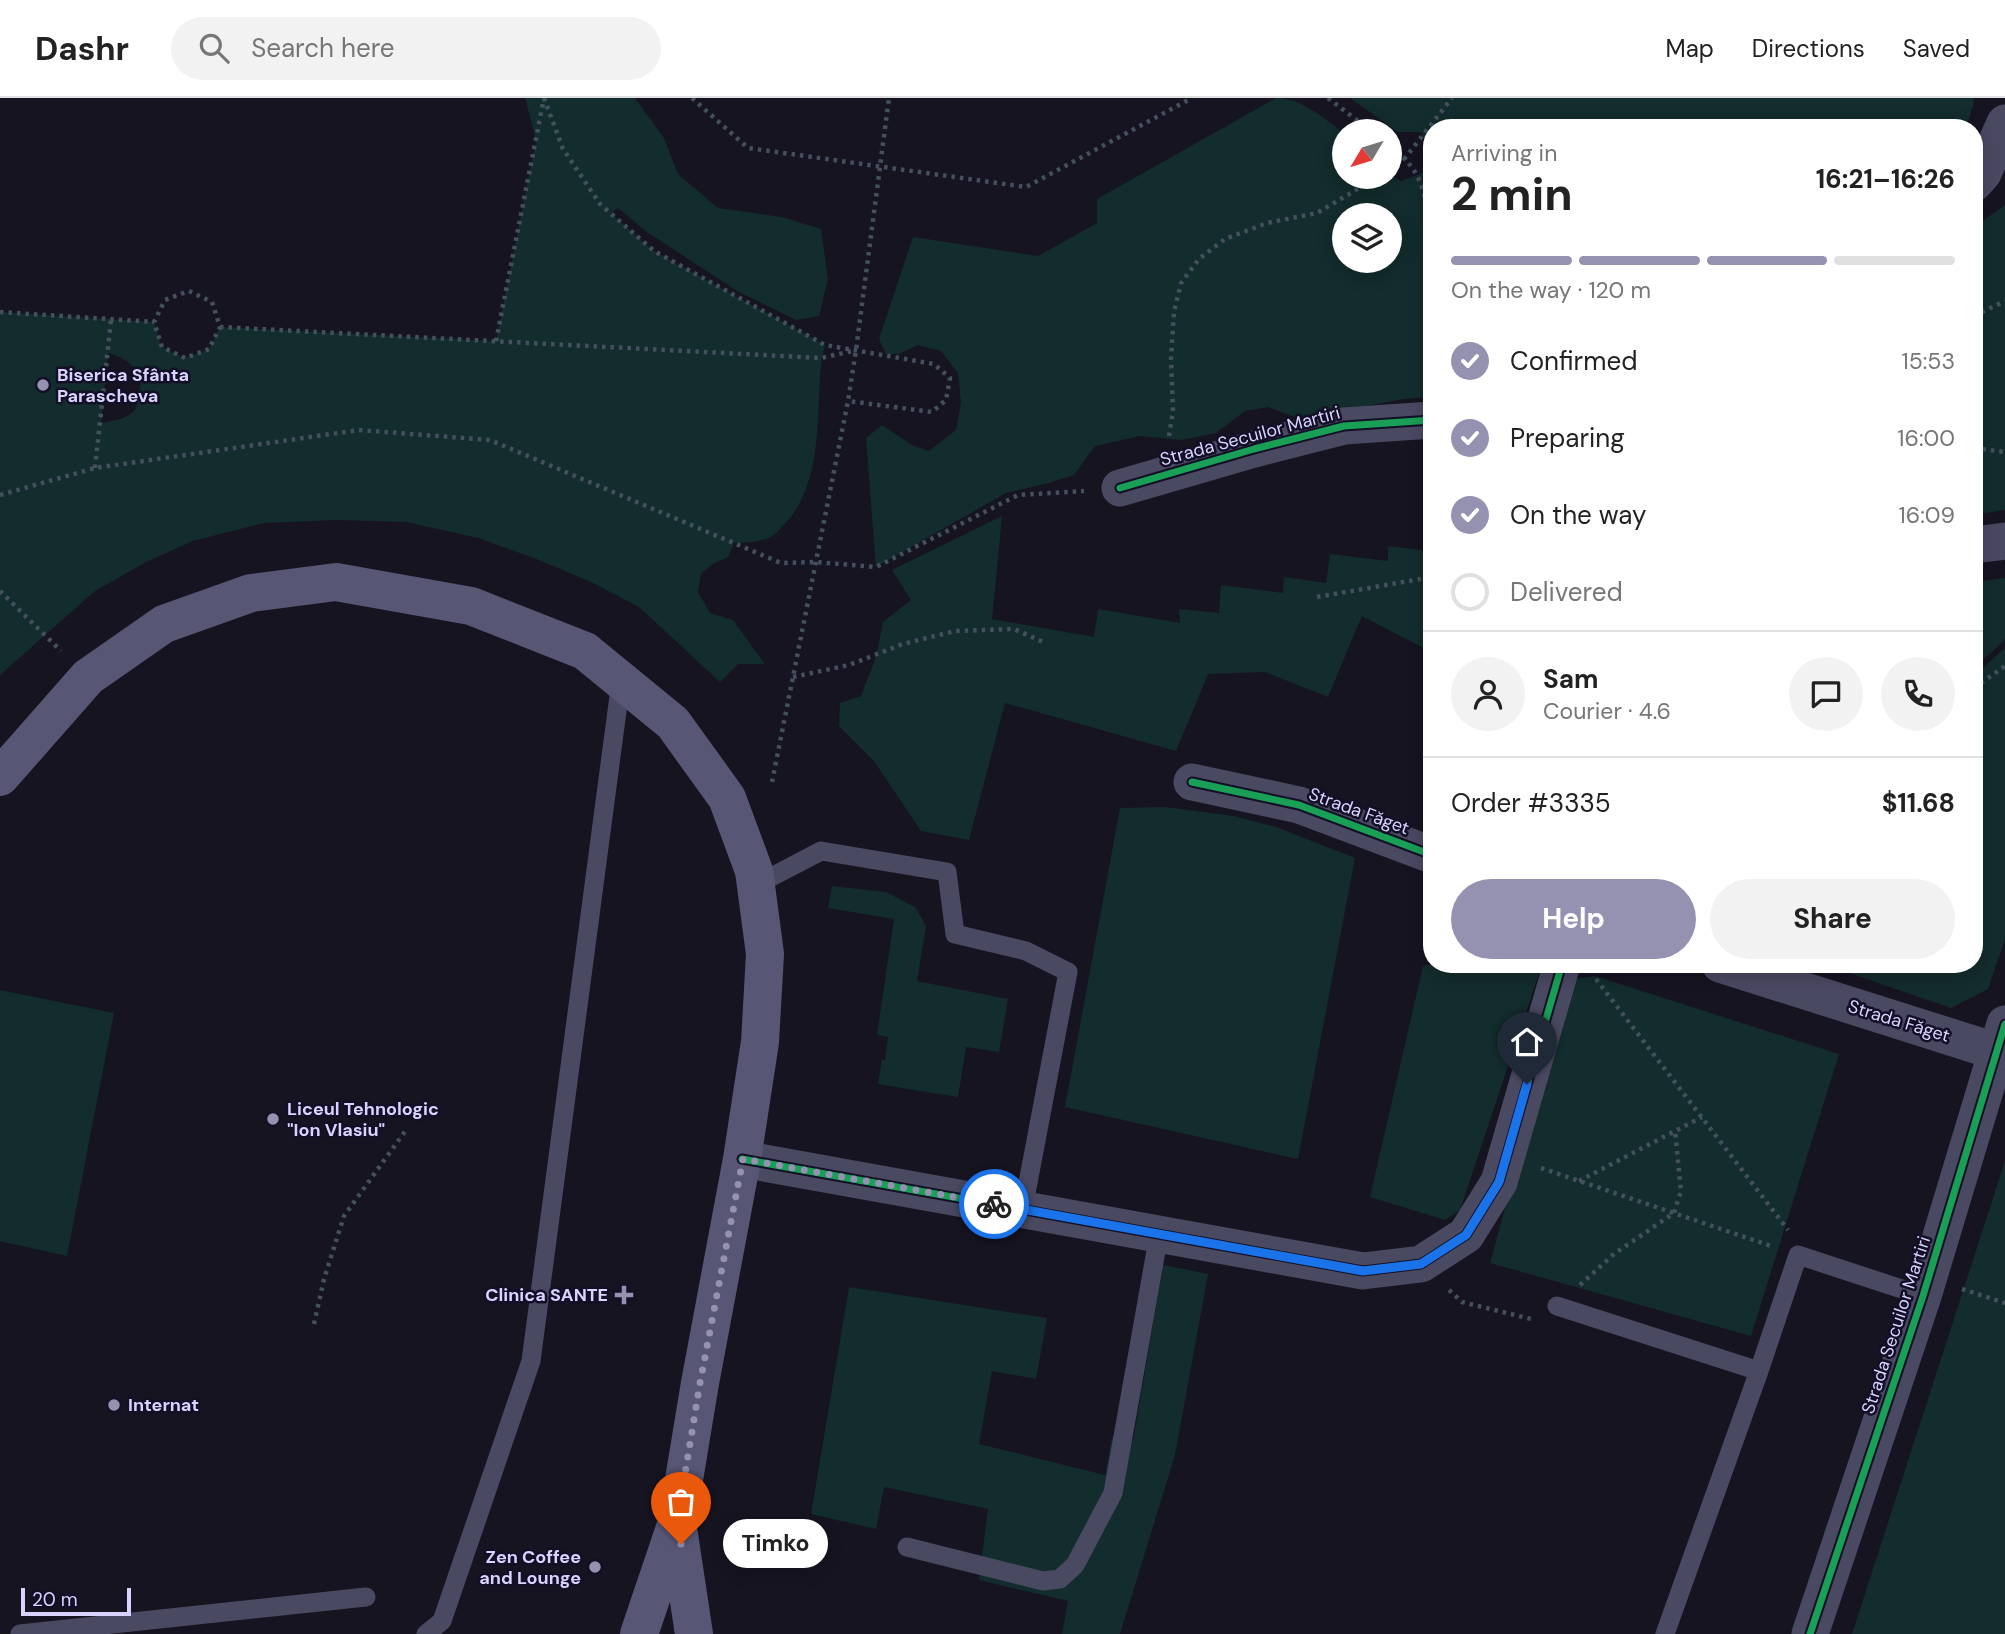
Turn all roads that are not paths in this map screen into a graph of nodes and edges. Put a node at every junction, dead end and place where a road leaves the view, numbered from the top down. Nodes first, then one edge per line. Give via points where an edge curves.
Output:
1 (2003, 98) edge
2 (2005, 109) edge
3 (2005, 123) edge
4 (1983, 173) edge
5 (1423, 421) edge
6 (1120, 488) road end
7 (2005, 541) edge
8 (1983, 544) edge
9 (621, 681) junction
10 (0, 777) edge
11 (1192, 782) dead end
12 (1423, 852) edge
13 (756, 885) junction
14 (1577, 973) edge
15 (1754, 973) edge
16 (2001, 1038) edge
17 (743, 1159) junction
18 (1023, 1209) junction
19 (1159, 1234) junction
20 (1923, 1296) junction
21 (1557, 1306) road end
22 (1759, 1371) junction
23 (677, 1522) junction
24 (908, 1547) dead end
25 (366, 1597) dead end
26 (109, 1629) edge
27 (20, 1634) edge
28 (426, 1634) edge
29 (639, 1634) edge
30 (694, 1634) edge
31 (1665, 1634) edge
32 (1811, 1634) edge

1 - 2 street
3 - 4 street
5 - 6 street, Strada Secuilor Martiri via 1344,426
7 - 8 street
9 - 10 main road via 585,652 471,606 335,582 251,593 164,624 88,677
9 - 13 main road via 673,723 727,798
9 - 28 lane via 531,1361 442,1621
11 - 12 street, Strada Făget via 1299,805
13 - 17 main road via 765,954 760,1042
13 - 18 lane via 821,850 947,872 955,934 1026,951 1068,972
14 - 19 street via 1499,1182 1466,1235 1421,1264 1363,1271
15 - 16 street, Strada Făget
16 - 20 street, Strada Secuilor Martiri
17 - 18 street
17 - 23 main road
18 - 19 street
19 - 24 lane via 1113,1493 1075,1565 1060,1579 1043,1581
20 - 22 lane via 1804,1257
20 - 32 street, Strada Secuilor Martiri
21 - 22 lane
22 - 31 lane
23 - 29 main road
23 - 30 main road
25 - 26 lane
26 - 27 lane

